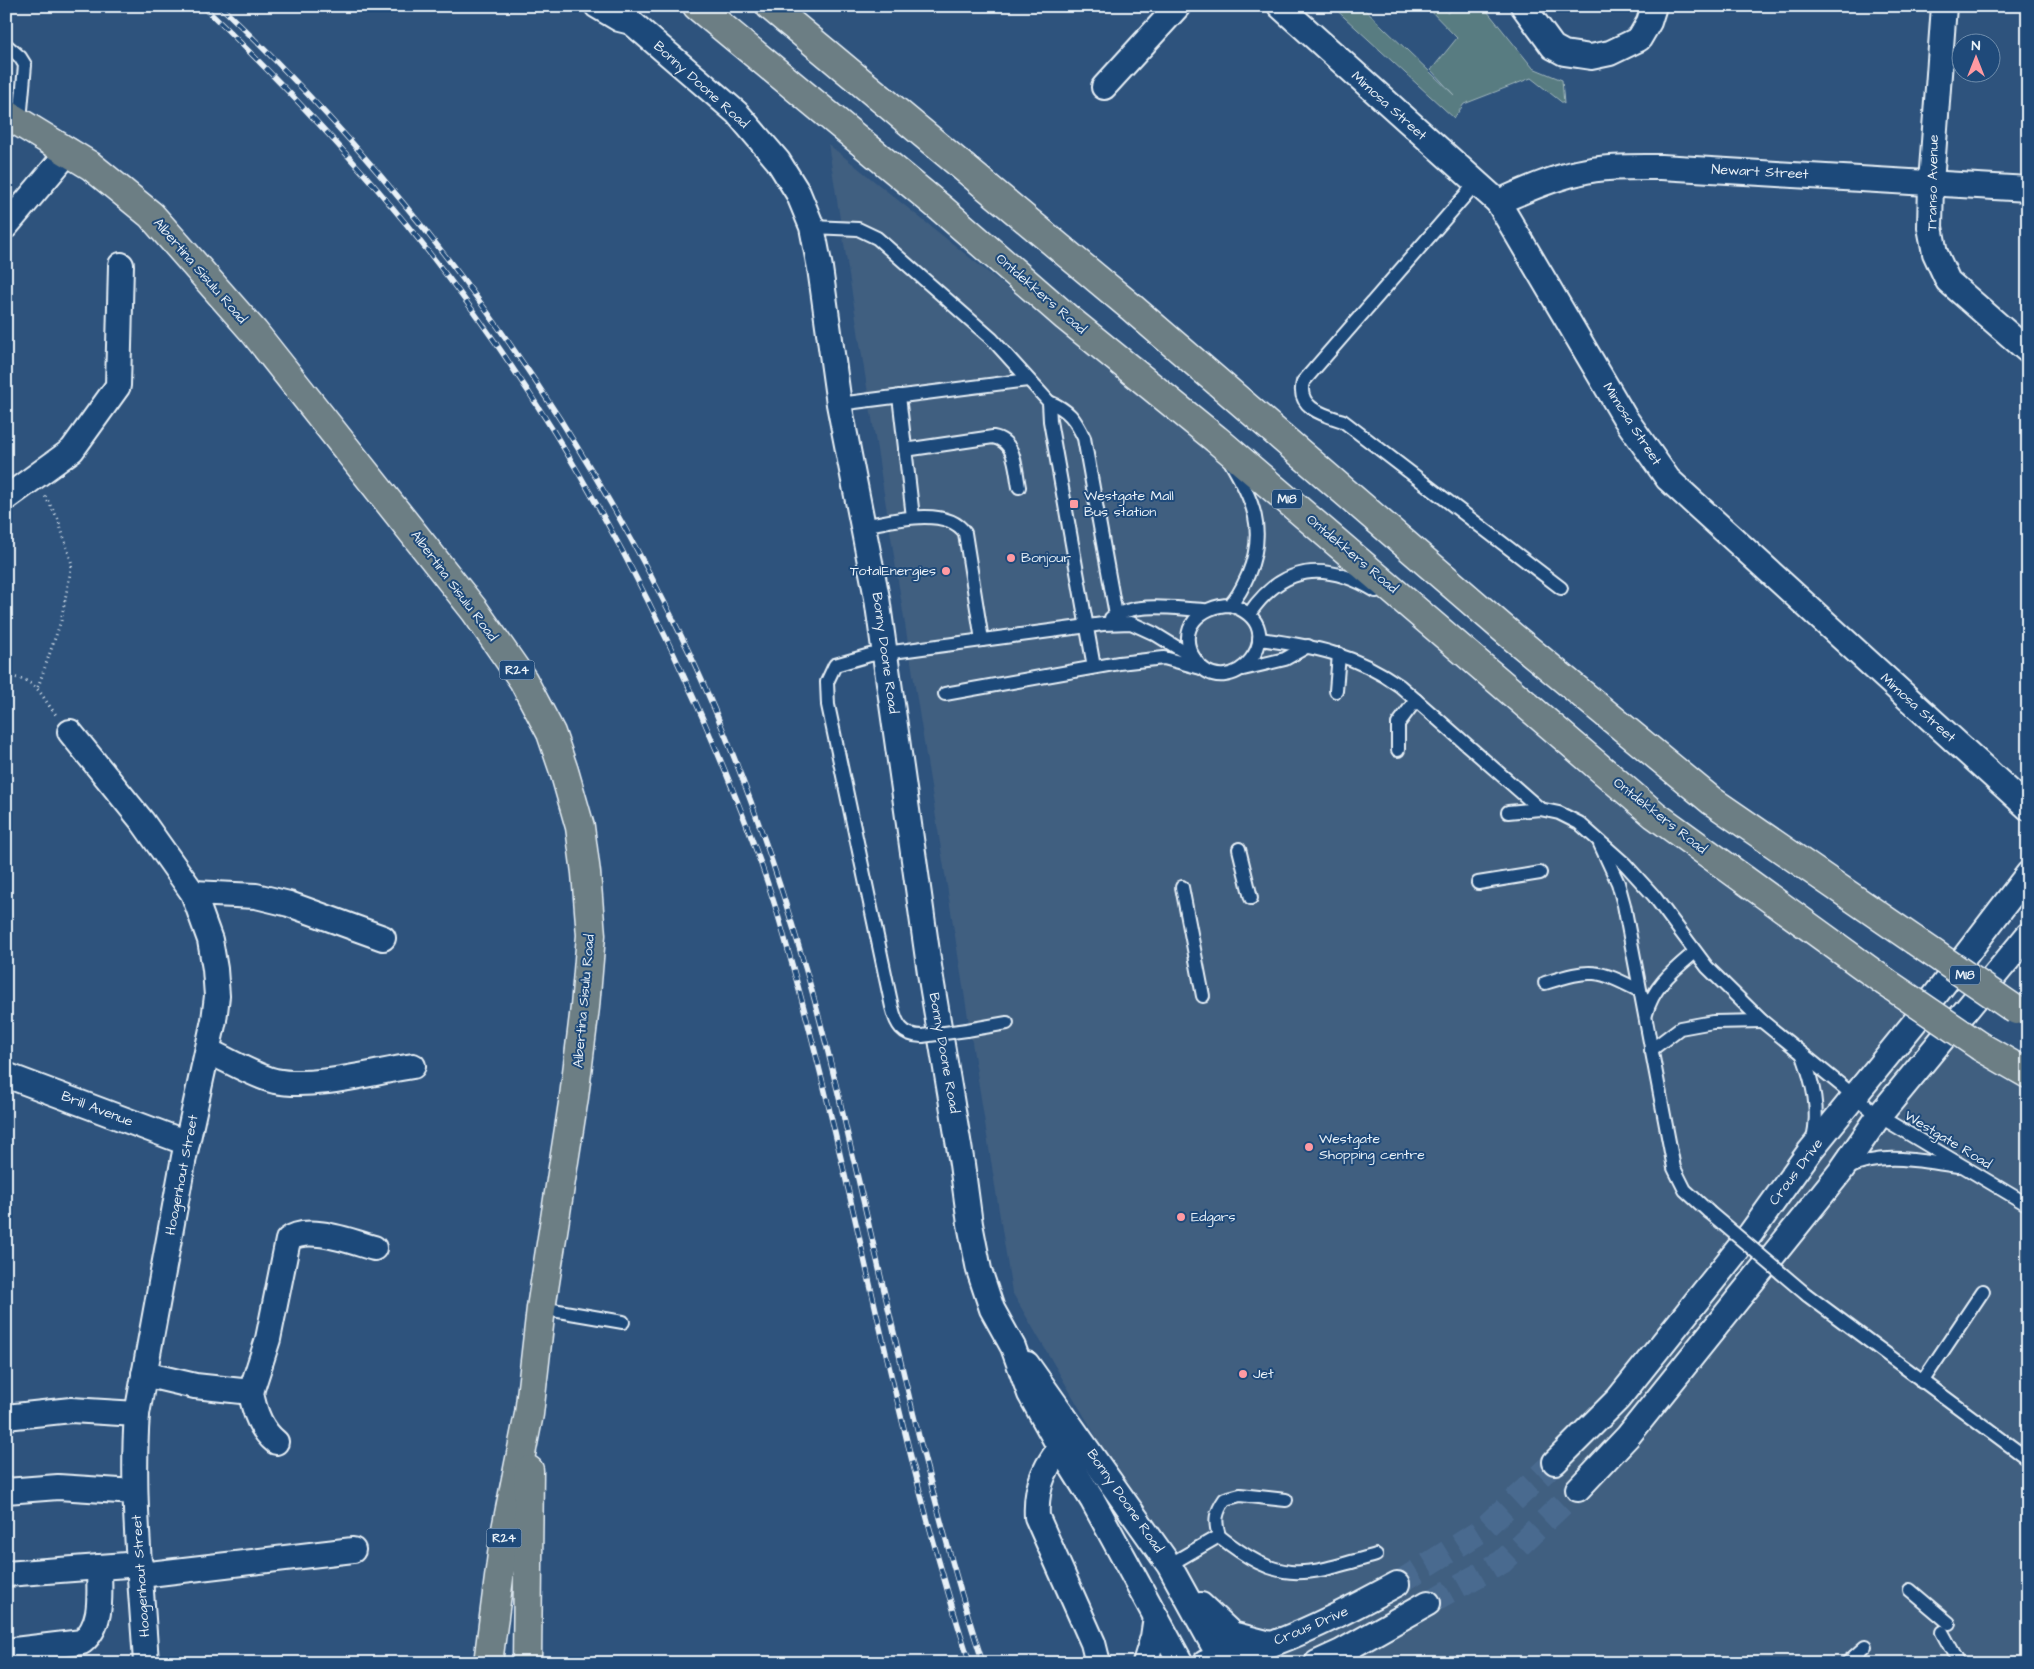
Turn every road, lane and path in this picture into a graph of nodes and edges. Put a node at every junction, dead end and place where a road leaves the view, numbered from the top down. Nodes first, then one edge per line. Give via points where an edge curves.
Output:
1 (597, 6) edge
2 (697, 6) edge
3 (770, 6) edge
4 (1178, 6) edge
5 (1280, 6) edge
6 (1523, 6) edge
7 (1654, 6) edge
8 (1944, 6) edge
9 (627, 14) edge
10 (6, 46) edge
11 (1104, 87) dead end
12 (13, 117) edge
13 (69, 151) junction
14 (1476, 183) junction
15 (1931, 183) junction
16 (2028, 189) edge
17 (1498, 202) junction
18 (6, 226) edge
19 (812, 227) junction
20 (121, 264) dead end
21 (2028, 351) edge
22 (1028, 380) junction
23 (899, 396) junction
24 (1049, 402) junction
25 (839, 404) junction
26 (1216, 439) junction
27 (905, 450) junction
28 (35, 478) junction
29 (1019, 487) dead end
30 (6, 498) edge
31 (913, 517) junction
32 (863, 526) junction
33 (1561, 588) dead end
34 (1230, 605) junction
35 (1204, 610) junction
36 (1249, 614) junction
37 (1116, 615) junction
38 (1103, 624) junction
39 (1088, 625) junction
40 (1436, 626) junction
41 (1259, 639) junction
42 (982, 640) junction
43 (1308, 646) junction
44 (884, 653) junction
45 (1339, 654) junction
46 (1194, 658) junction
47 (1094, 667) junction
48 (1204, 668) junction
49 (1243, 669) junction
50 (6, 676) edge
51 (38, 687) junction
52 (1336, 691) dead end
53 (945, 694) dead end
54 (1416, 700) junction
55 (70, 732) joint
56 (1398, 750) dead end
57 (2028, 808) edge
58 (1540, 809) junction
59 (1508, 812) dead end
60 (1598, 838) junction
61 (1239, 849) dead end
62 (1540, 873) dead end
63 (2028, 874) edge
64 (1478, 883) dead end
65 (1182, 887) dead end
66 (193, 893) junction
67 (1250, 898) dead end
68 (2028, 935) edge
69 (383, 938) dead end
70 (1695, 952) junction
71 (1545, 983) dead end
72 (1640, 991) junction
73 (1203, 996) dead end
74 (2022, 1013) edge
75 (1645, 1017) junction
76 (1762, 1021) junction
77 (1007, 1023) dead end
78 (1651, 1050) junction
79 (208, 1051) junction
80 (1803, 1055) junction
81 (413, 1066) dead end
82 (2028, 1074) edge
83 (6, 1075) edge
84 (1855, 1097) junction
85 (1879, 1116) junction
86 (187, 1144) junction
87 (1810, 1151) junction
88 (1963, 1167) junction
89 (1840, 1172) junction
90 (2028, 1205) edge
91 (374, 1248) dead end
92 (1984, 1291) dead end
93 (541, 1308) junction
94 (624, 1322) dead end
95 (1013, 1347) junction
96 (144, 1374) junction
97 (1922, 1382) junction
98 (251, 1392) junction
99 (137, 1414) junction
100 (529, 1414) junction
101 (6, 1417) edge
102 (1077, 1432) junction
103 (276, 1442) dead end
104 (1060, 1448) junction
105 (2028, 1459) edge
106 (1555, 1462) tunnel mouth
107 (1578, 1490) tunnel mouth
108 (6, 1491) edge
109 (135, 1492) junction
110 (1286, 1500) dead end
111 (1219, 1536) junction
112 (1154, 1543) junction
113 (353, 1550) dead end
114 (1376, 1555) dead end
115 (1124, 1558) junction
116 (1169, 1565) junction
117 (100, 1567) junction
118 (140, 1570) junction
119 (6, 1574) edge
120 (1398, 1584) tunnel mouth
121 (1184, 1588) junction
122 (1910, 1590) dead end
123 (1428, 1603) tunnel mouth
124 (1156, 1617) junction
125 (1270, 1644) junction
126 (1865, 1647) dead end
127 (6, 1652) edge
128 (1216, 1660) edge
129 (146, 1663) edge
130 (488, 1663) edge
131 (527, 1663) edge
132 (1098, 1663) edge
133 (1145, 1663) edge
134 (1181, 1663) edge
135 (1317, 1663) edge
136 (1847, 1663) edge
137 (1959, 1663) edge

1 - 9 street, Bonny Doone Road via 619,19
2 - 26 main road, Ontdekkers Road / M18
3 - 74 main road, M18, bridge via 1131,307 1513,637 1697,788
4 - 11 street
5 - 14 street, Mimosa Street
6 - 7 street via 1553,47 1564,54 1591,57 1610,54 1639,39
8 - 15 street, Transo Avenue
9 - 19 street, Bonny Doone Road via 737,113 778,161 798,194
10 - 12 lane via 20,56 25,65
12 - 13 main road, Albertina Sisulu Road / R24
13 - 18 street
13 - 93 main road, Albertina Sisulu Road / R24 via 151,214 254,332 475,611 524,680 551,733 580,827 591,936 574,1097
14 - 17 street, Mimosa Street
14 - 33 lane via 1303,382 1303,400 1325,415 1344,420
15 - 16 street, Newart Street
15 - 17 street, Newart Street via 1613,167 1578,172
15 - 21 street, Transo Avenue via 1930,227 1935,253 1948,281
17 - 57 street, Mimosa Street via 1624,418 1668,479
19 - 22 lane via 858,229 878,238 992,339
19 - 25 street, Bonny Doone Road
20 - 28 street via 118,386 72,450
22 - 23 lane
22 - 24 lane
23 - 25 lane
23 - 27 lane
24 - 37 lane via 1063,407 1084,438
24 - 39 lane
25 - 32 street, Bonny Doone Road
26 - 34 lane via 1246,488 1257,517 1254,559 1239,596
26 - 40 main road, Ontdekkers Road / M18
27 - 29 lane via 994,437 1003,439 1009,444
27 - 31 lane
28 - 30 street
28 - 51 path via 58,519 72,564 60,621
31 - 32 lane
31 - 42 lane via 951,521 965,533
32 - 44 street, Bonny Doone Road via 878,598
34 - 35 lane
34 - 36 lane
35 - 37 lane via 1142,608
35 - 46 lane via 1196,617 1190,632
36 - 40 lane via 1276,583 1308,571 1341,573
36 - 41 lane via 1257,626
37 - 38 lane
38 - 39 lane
38 - 46 lane via 1131,624 1155,634
39 - 42 lane
39 - 47 lane
40 - 82 main road, Ontdekkers Road / M18, bridge via 1655,816 1884,981 1981,1047
41 - 43 lane
41 - 49 lane via 1252,661
42 - 44 lane
43 - 45 lane
43 - 49 lane via 1285,659
44 - 77 lane, bridge via 836,665 827,682 828,705 896,1022 906,1033 922,1036
44 - 95 street, Bonny Doone Road via 928,963 970,1224 979,1270 992,1309
45 - 52 lane
45 - 54 lane via 1376,669
46 - 48 lane
47 - 48 lane via 1164,658
47 - 53 lane
48 - 49 lane via 1216,674 1230,674
50 - 51 path via 22,677
51 - 55 path via 46,703
54 - 56 lane via 1398,724
54 - 58 lane
55 - 66 street, Hoogenhout Street via 154,837
58 - 59 lane
58 - 60 lane, Westgate Road via 1579,823
60 - 70 lane, Westgate Road via 1654,896
60 - 72 lane via 1618,884
61 - 67 lane
62 - 64 lane
63 - 84 street, Crous Drive
65 - 73 lane
66 - 69 street via 256,896 289,904
66 - 79 street, Hoogenhout Street via 210,940 215,969 217,996
68 - 85 street
70 - 75 lane via 1659,986
70 - 76 lane, Westgate Road
71 - 72 lane via 1570,976 1602,973
72 - 75 lane
75 - 78 lane
76 - 78 lane via 1713,1022 1680,1028
76 - 80 lane, Westgate Road
78 - 97 lane, bridge via 1674,1168 1685,1190 1807,1295
79 - 81 street via 264,1078 291,1083
79 - 86 street, Hoogenhout Street
80 - 84 lane, Westgate Road
80 - 87 lane via 1817,1107
83 - 86 street, Brill Avenue
84 - 85 lane, Westgate Road
84 - 87 street, Crous Drive
85 - 88 lane, Westgate Road
85 - 89 street
86 - 96 street, Hoogenhout Street
87 - 106 street, Crous Drive via 1751,1232 1618,1399
88 - 89 lane via 1886,1157 1869,1159
88 - 90 lane, Westgate Road
89 - 107 street via 1628,1436
91 - 98 street via 322,1234 301,1234 288,1240 268,1338
92 - 97 lane
93 - 94 lane
93 - 100 main road, Albertina Sisulu Road / R24
95 - 102 street, Bonny Doone Road
95 - 104 street, Bonny Doone Road via 1030,1394
96 - 98 street via 195,1386
96 - 99 street, Hoogenhout Street
97 - 105 lane
98 - 103 street via 264,1429
99 - 101 street via 71,1410
99 - 109 street, Hoogenhout Street
100 - 130 main road, Albertina Sisulu Road / R24 via 504,1539
100 - 131 main road, Albertina Sisulu Road / R24
102 - 104 street
102 - 112 street, Bonny Doone Road
104 - 115 street, Bonny Doone Road
104 - 132 street via 1040,1482 1036,1497 1037,1517 1093,1643
108 - 109 street via 58,1487
109 - 118 street, Hoogenhout Street
110 - 111 lane via 1240,1495 1225,1499 1216,1510
111 - 114 lane via 1245,1556 1270,1569 1294,1573 1322,1571
111 - 116 lane
112 - 115 street
112 - 116 street, Bonny Doone Road
113 - 118 street
115 - 124 street, Bonny Doone Road
116 - 121 street, Bonny Doone Road
117 - 118 street
117 - 119 street
117 - 127 street via 99,1604 91,1635 82,1642 59,1647
118 - 129 street, Hoogenhout Street
120 - 125 street, Crous Drive via 1336,1617
121 - 125 street via 1232,1634
121 - 128 street, Bonny Doone Road
122 - 137 lane via 1945,1628
123 - 135 street
124 - 133 street
124 - 134 street, Bonny Doone Road
125 - 128 street, Crous Drive
126 - 136 lane

